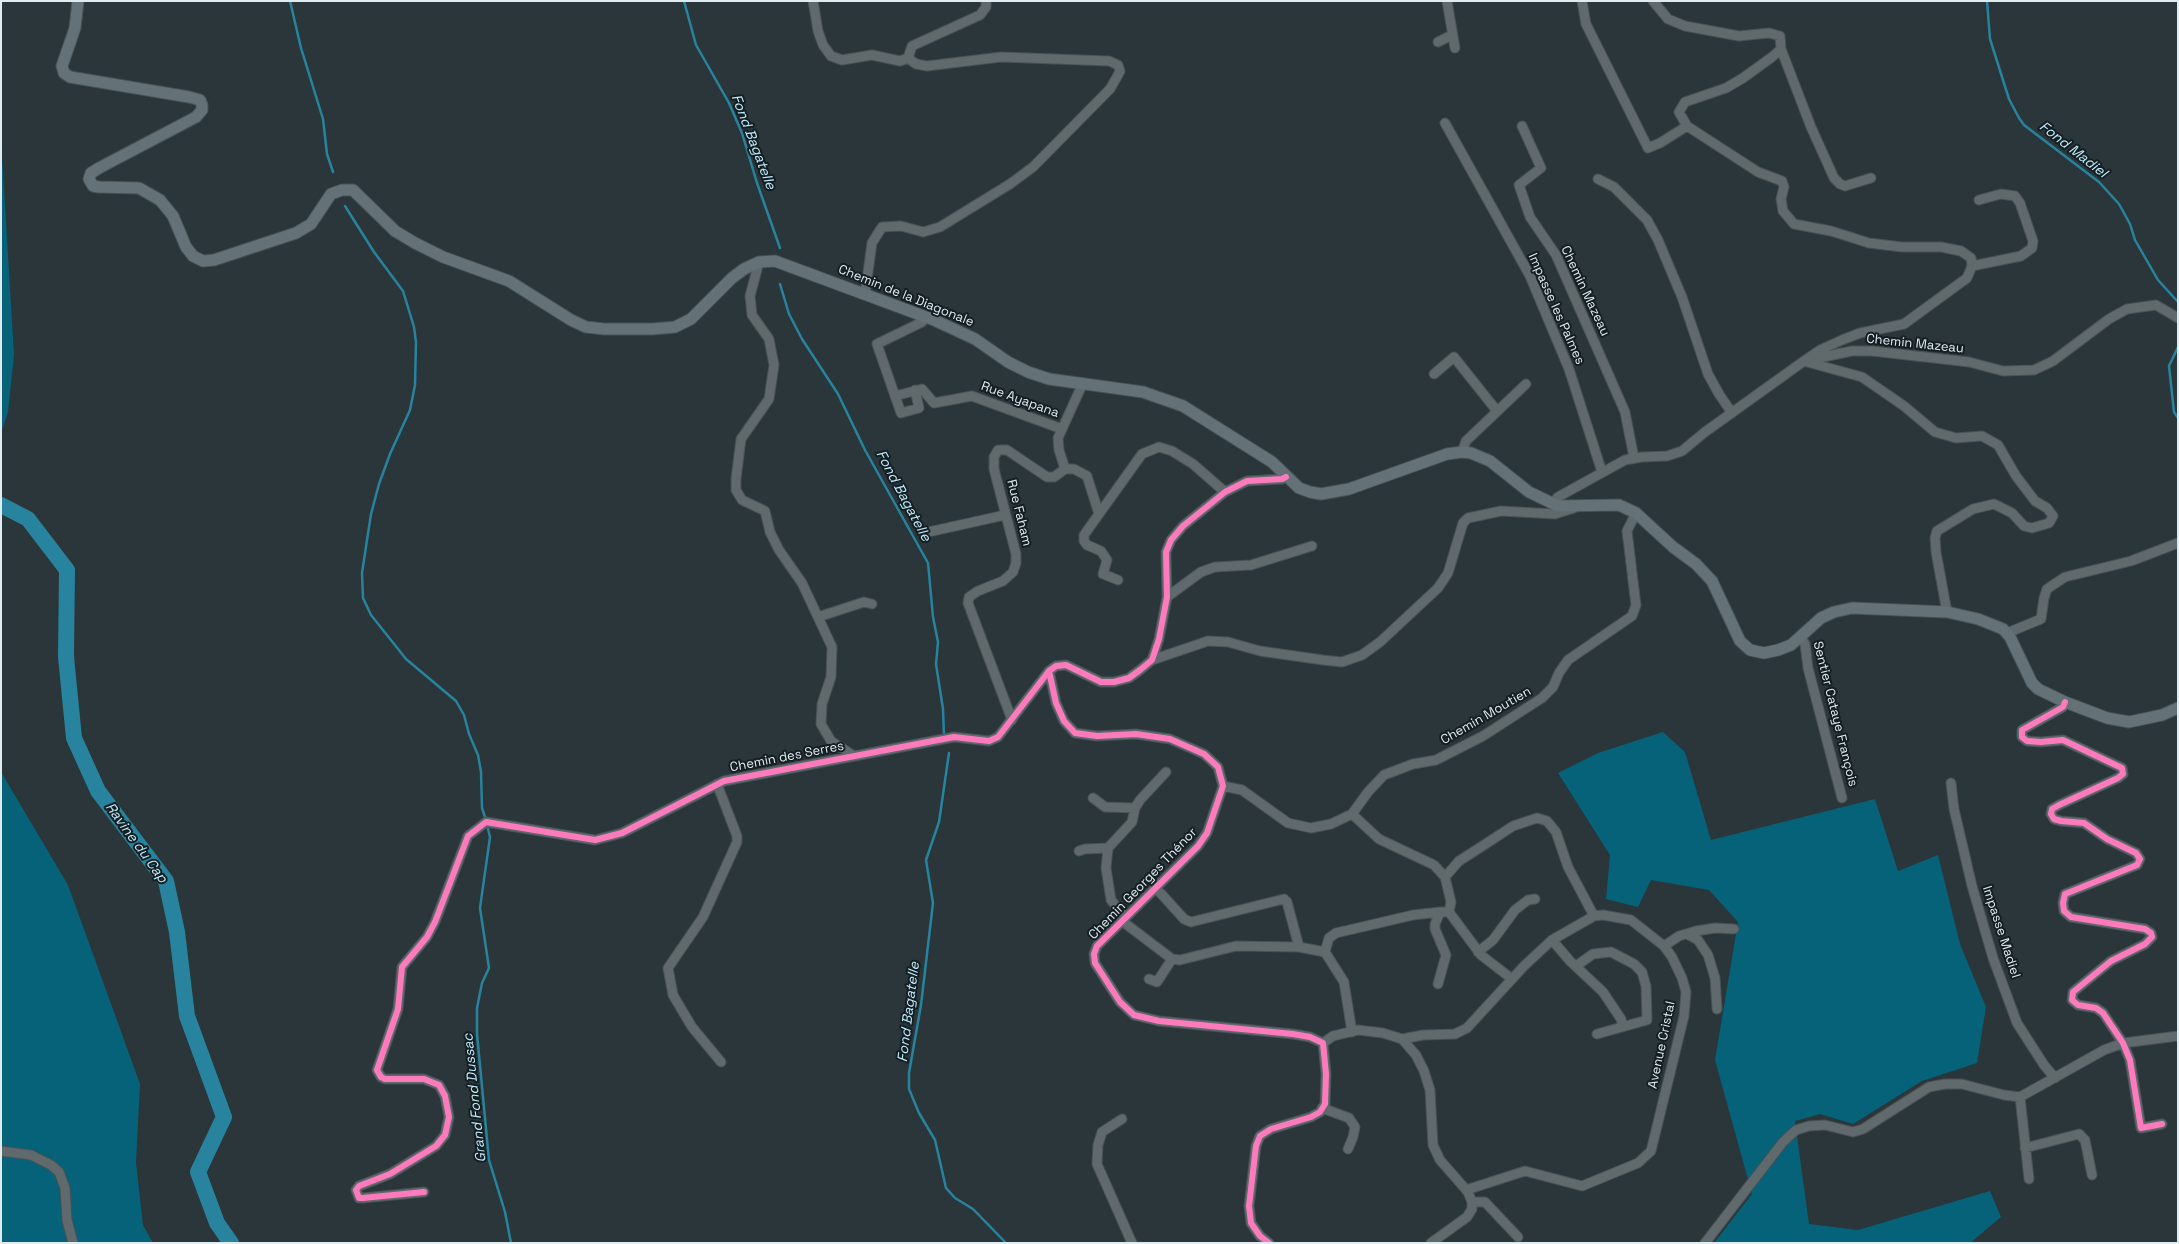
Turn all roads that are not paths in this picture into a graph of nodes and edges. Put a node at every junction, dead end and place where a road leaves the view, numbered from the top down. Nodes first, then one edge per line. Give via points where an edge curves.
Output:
1 (78, 1) edge
2 (813, 1) edge
3 (986, 1) edge
4 (1447, 1) edge
5 (1582, 1) edge
6 (1653, 1) edge
7 (1452, 35) junction
8 (1438, 42) dead end
9 (1455, 48) dead end
10 (1781, 48) junction
11 (908, 58) junction
12 (1445, 123) dead end
13 (1522, 126) dead end
14 (1687, 126) junction
15 (1871, 178) dead end
16 (1598, 179) dead end
17 (1979, 200) dead end
18 (760, 262) junction
19 (1972, 266) junction
20 (865, 294) junction
21 (925, 317) junction
22 (2178, 318) edge
23 (1804, 362) junction
24 (1434, 374) dead end
25 (1083, 383) junction
26 (1526, 384) dead end
27 (915, 390) junction
28 (895, 396) junction
29 (1497, 411) junction
30 (1732, 413) junction
31 (1062, 429) junction
32 (1462, 452) junction
33 (1634, 458) junction
34 (1066, 469) junction
35 (1602, 472) junction
36 (1286, 477) junction
37 (1225, 492) junction
38 (1552, 504) junction
39 (1581, 506) junction
40 (1099, 514) junction
41 (1636, 514) junction
42 (1005, 515) junction
43 (924, 533) dead end
44 (2178, 543) edge
45 (1312, 546) dead end
46 (1118, 580) dead end
47 (1167, 597) junction
48 (872, 604) dead end
49 (1947, 612) junction
50 (818, 617) junction
51 (2007, 633) junction
52 (1801, 637) junction
53 (1152, 660) junction
54 (1049, 671) junction
55 (2065, 702) junction
56 (2178, 708) edge
57 (1012, 720) junction
58 (854, 756) junction
59 (1166, 772) dead end
60 (1951, 782) dead end
61 (717, 784) junction
62 (1223, 786) junction
63 (1093, 798) dead end
64 (1842, 798) dead end
65 (1135, 808) junction
66 (1352, 814) junction
67 (1108, 848) junction
68 (1079, 851) dead end
69 (1445, 877) junction
70 (1156, 888) junction
71 (1535, 898) dead end
72 (1445, 912) junction
73 (1594, 916) junction
74 (1123, 919) junction
75 (1734, 929) dead end
76 (1687, 934) junction
77 (1552, 940) junction
78 (1664, 946) junction
79 (1299, 947) junction
80 (1325, 952) junction
81 (1478, 952) junction
82 (1172, 959) junction
83 (1576, 966) junction
84 (1149, 979) dead end
85 (1512, 979) junction
86 (1438, 984) dead end
87 (1717, 1009) dead end
88 (1623, 1026) junction
89 (1352, 1032) junction
90 (1597, 1034) dead end
91 (2178, 1036) edge
92 (1402, 1039) junction
93 (1323, 1043) junction
94 (2123, 1043) junction
95 (721, 1062) dead end
96 (2055, 1078) junction
97 (2020, 1097) junction
98 (1322, 1108) junction
99 (1122, 1119) dead end
100 (2162, 1124) dead end
101 (2025, 1148) junction
102 (1348, 1149) dead end
103 (1, 1151) edge
104 (2092, 1175) dead end
105 (2029, 1179) dead end
106 (1466, 1190) junction
107 (424, 1192) dead end
108 (1472, 1202) junction
109 (1518, 1237) dead end
110 (73, 1243) edge
111 (1132, 1243) edge
112 (1269, 1243) edge
113 (1431, 1243) edge
114 (1705, 1243) edge

1 - 18 main road, Chemin de la Diagonale via 75,28 62,66 64,73 70,77 189,97 200,100 202,105 202,110 196,117 90,173 89,179 93,186 139,188 160,200 173,216 186,247 193,256 203,261 214,260 296,233 311,224 331,194 353,190 395,231 415,243 443,257 509,281 586,327 675,327 691,320 738,273
2 - 11 street via 818,31 823,45 831,56 842,60 872,55 900,61
3 - 11 street via 986,7 980,15 912,46
4 - 7 street
5 - 14 street via 1586,24 1648,148
6 - 10 street via 1668,19 1684,26 1739,36 1769,33 1780,36
7 - 8 street
7 - 9 street
10 - 14 street via 1726,88 1684,102 1679,112
10 - 15 street via 1811,128 1834,178 1846,186
11 - 20 street via 916,64 927,66 1001,57 1109,61 1118,65 1120,70 1110,89 1033,167 1010,184 940,227 923,232 901,226 882,227 872,243
12 - 35 street, Impasse les Palmes via 1530,276 1569,369
13 - 33 street, Chemin Mazeau via 1541,168 1519,185 1530,217 1556,255 1625,412
14 - 19 street via 1758,172 1782,181 1783,211 1794,224 1869,242 1902,247 1941,247 1961,251 1971,258
16 - 30 street via 1614,187 1647,220 1682,297 1708,374
17 - 19 street via 2001,194 2015,196 2020,203 2033,241 2032,248 2021,256
18 - 20 main road, Chemin de la Diagonale via 775,260
18 - 50 street via 750,296 752,315 769,339 774,365 769,400 742,439 736,490 742,500 765,511 770,532 779,550 802,583
19 - 23 street via 1967,278 1904,324 1854,335 1820,350
20 - 21 main road, Chemin de la Diagonale
21 - 25 main road, Chemin de la Diagonale via 975,339 1008,362 1028,372 1049,379
21 - 28 street via 922,322 877,344
22 - 23 street, Chemin Mazeau via 2156,305 2127,309 2053,361 2034,370 2003,371 1969,362 1872,351 1852,351
23 - 30 street, Chemin Mazeau
23 - 49 street via 1862,376 1935,432 1956,438 1982,436 1998,445 2016,476 2036,501 2047,508 2053,516 2049,523 2032,528 2024,526 2012,513 1994,504 1973,509 1937,531 1936,552
24 - 29 street via 1454,357
25 - 31 street
25 - 36 main road, Chemin de la Diagonale via 1143,392 1182,406 1272,462
26 - 29 street
27 - 28 street
27 - 28 street via 919,408 913,410 901,413
27 - 31 street, Rue Ayapana via 922,389 934,403 972,396
29 - 32 street via 1466,441
30 - 33 street, Chemin Mazeau via 1682,452 1667,456
31 - 34 street via 1058,438 1059,450
32 - 36 main road, Chemin de la Diagonale via 1447,454 1337,492 1310,492 1299,488
32 - 38 main road, Chemin de la Diagonale via 1471,453 1490,462 1529,492
33 - 35 street, Chemin Mazeau
34 - 40 street via 1074,469 1087,476
34 - 42 street, Rue Faham via 1054,477 1047,477 1013,453 998,450 994,457 994,469
35 - 38 street, Chemin Mazeau via 1558,497
36 - 37 street via 1247,481
37 - 40 street via 1193,464 1172,451 1159,448 1142,454
37 - 47 street via 1183,526 1171,540 1166,552
38 - 39 main road, Chemin de la Diagonale
39 - 41 main road, Chemin de la Diagonale via 1619,505
39 - 53 street via 1555,514 1501,512 1468,518 1463,523 1448,574 1438,588 1380,642 1362,655 1342,662 1260,651 1228,642 1208,641
40 - 46 street via 1084,535 1084,541 1101,552 1107,560 1103,574
41 - 52 main road, Chemin de la Diagonale via 1696,564 1712,581 1740,641 1750,650 1764,653 1778,650 1791,645
41 - 66 street, Chemin Moutien via 1627,531 1636,605 1632,616 1568,660 1553,687 1542,698 1483,736 1436,760 1413,764 1384,775
42 - 43 street
42 - 57 street, Rue Faham via 1016,554 1013,572 1003,581 969,597 968,603
44 - 51 street via 2131,561 2060,580 2047,589 2041,619
45 - 47 street via 1251,565 1215,567 1201,572
47 - 53 street via 1160,639
48 - 50 street via 864,602
49 - 51 main road, Chemin de la Diagonale via 1978,619
49 - 52 main road, Chemin de la Diagonale via 1852,608 1821,618
50 - 58 street via 832,647 831,677 822,704 821,724 832,741
51 - 55 main road via 2032,684
52 - 64 street, Sentier Cataye François via 1805,644 1808,668
53 - 54 street via 1129,678 1114,682 1101,682 1066,665 1056,666
54 - 57 street, Chemin des Serres
54 - 62 street via 1056,703 1064,721 1075,734 1136,734 1170,739 1204,754 1218,767
55 - 56 main road via 2107,718 2129,722 2162,715
55 - 94 street via 2063,707 2022,730 2022,737 2034,742 2063,740 2122,768 2123,774 2118,778 2059,805 2052,809 2051,814 2054,819 2084,824 2136,853 2140,859 2137,865 2065,894 2063,903 2064,911 2071,917 2145,929 2151,933 2152,937 2145,944 2110,961 2071,996 2074,1003 2096,1008 2103,1013
57 - 58 street, Chemin des Serres via 998,738 989,741 954,737
58 - 61 street, Chemin des Serres via 724,780
59 - 65 street
60 - 96 street, Impasse Madiel via 1954,809 1972,886 1993,958 2017,1023
61 - 95 street, Chemin des Serres via 737,842 703,917 668,968 673,995 692,1027
61 - 107 street, Chemin des Serres via 622,833 595,840 486,822 468,836 435,922 427,937 402,967 398,1009 377,1070 385,1079 424,1079 439,1085 445,1096 449,1117 445,1135 436,1146 390,1174 359,1186 356,1190 359,1198
62 - 66 street, Chemin Moutien via 1242,790 1288,822 1311,828 1331,824
62 - 70 street, Chemin Georges Thénor via 1207,833 1198,846
63 - 65 street via 1105,807
65 - 67 street via 1132,822
66 - 69 street via 1379,839 1434,865
67 - 68 street
67 - 74 street via 1106,868 1111,900
69 - 72 street via 1451,902
69 - 73 street via 1459,861 1484,844 1513,826 1536,818 1547,821 1556,832 1568,867
70 - 74 street, Chemin Georges Thénor
70 - 79 street via 1184,919 1191,922 1284,900 1287,902
71 - 81 street via 1515,910 1493,940
72 - 80 street via 1413,915 1336,933 1329,938
72 - 81 street
72 - 86 street via 1435,929 1446,955
73 - 77 street
73 - 78 street, Avenue Cristal via 1631,920
74 - 82 street
74 - 93 street, Chemin Georges Thénor via 1097,946 1094,954 1096,963 1120,1002 1134,1015 1159,1021 1293,1034 1310,1037
75 - 76 street via 1715,928
76 - 78 street
76 - 87 street via 1698,940 1708,955 1715,978
77 - 83 street
77 - 85 street
78 - 106 street, Avenue Cristal via 1672,957 1686,992 1684,1016 1651,1151 1638,1163 1582,1186 1525,1171
79 - 80 street
79 - 82 street via 1227,947 1187,960
80 - 89 street via 1344,982
81 - 85 street
82 - 84 street via 1157,982
83 - 88 street via 1603,992
83 - 88 street via 1593,954 1611,952 1634,964 1642,972 1646,986 1647,1020
85 - 92 street via 1467,1028 1455,1034 1423,1035
88 - 90 street
89 - 92 street via 1383,1033
89 - 93 street via 1333,1036
91 - 94 street
92 - 106 street via 1416,1055 1430,1090 1433,1145 1440,1160
93 - 98 street via 1326,1074
94 - 96 street via 2104,1050
94 - 100 street via 2130,1060 2142,1128
96 - 97 street
97 - 101 street
97 - 114 street via 1962,1084 1945,1084 1929,1087 1864,1128 1853,1132 1825,1125 1796,1130 1783,1142
98 - 102 street via 1349,1118 1355,1127
98 - 112 street via 1311,1117 1272,1129 1260,1136 1256,1146 1249,1206 1251,1223 1260,1236
99 - 111 street via 1102,1132 1097,1164
101 - 104 street via 2079,1134 2085,1140
101 - 105 street
103 - 110 street via 31,1155 59,1172 66,1188 67,1220
106 - 108 street
108 - 109 street via 1485,1202
108 - 113 street via 1472,1209 1467,1217

